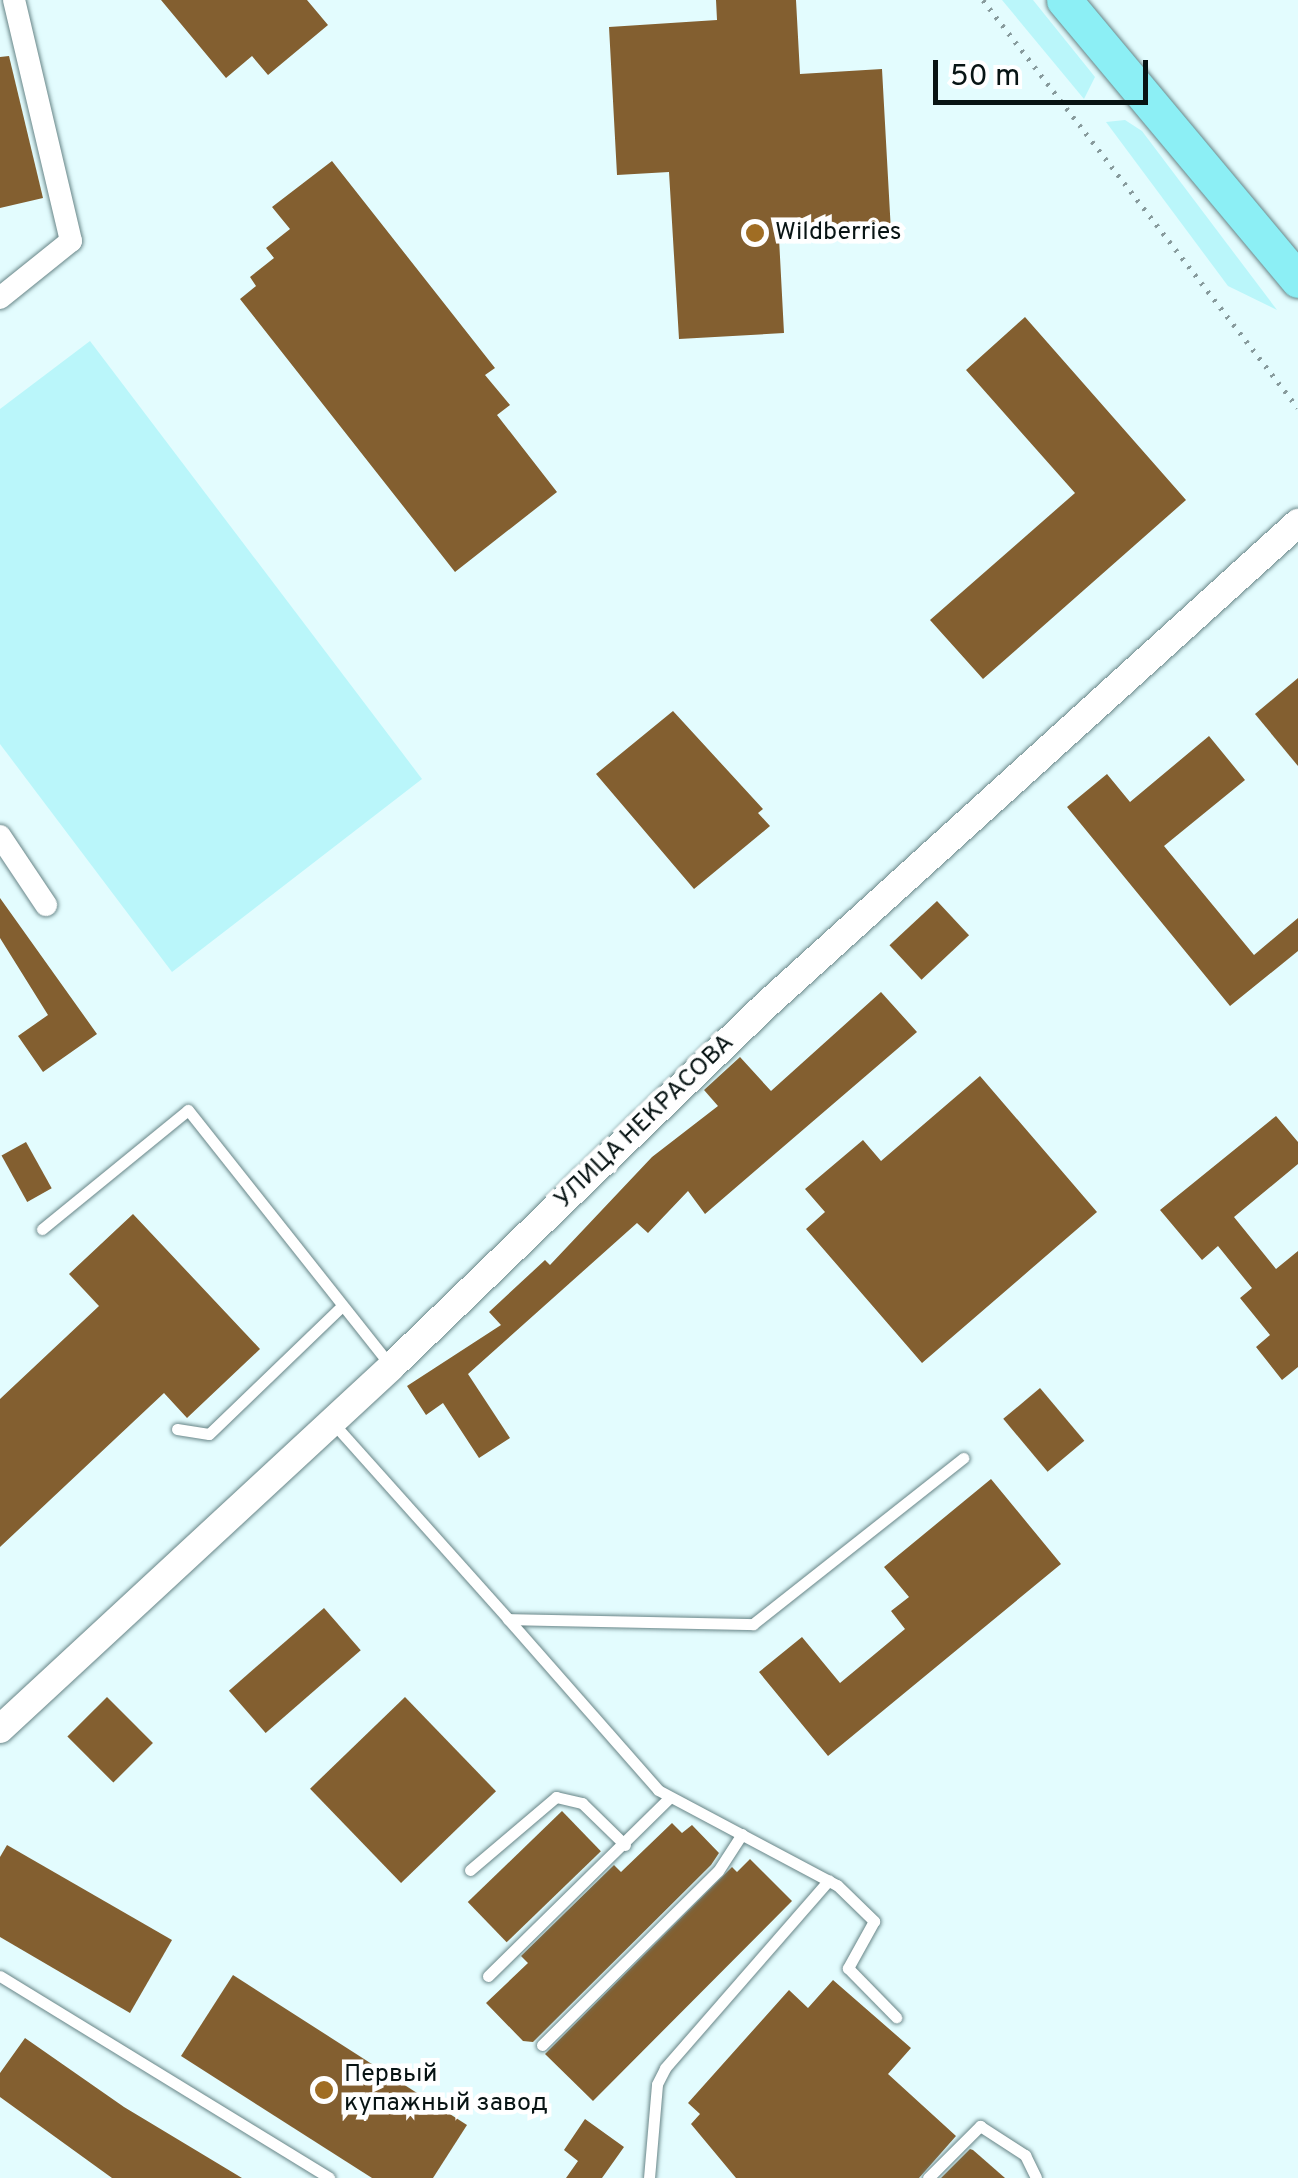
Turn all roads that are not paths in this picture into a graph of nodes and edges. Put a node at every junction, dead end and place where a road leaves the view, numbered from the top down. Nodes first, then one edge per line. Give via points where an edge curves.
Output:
1 (14, 0) edge
2 (1064, 0) edge
3 (1298, 280) edge
4 (0, 298) edge
5 (1298, 524) edge
6 (0, 836) edge
7 (46, 905) dead end
8 (42, 1229) dead end
9 (340, 1308) junction
10 (391, 1366) junction
11 (332, 1422) junction
12 (177, 1430) dead end
13 (963, 1458) dead end
14 (508, 1619) junction
15 (0, 1729) edge
16 (670, 1797) junction
17 (742, 1834) junction
18 (625, 1845) junction
19 (470, 1870) dead end
20 (829, 1880) junction
21 (0, 1976) edge
22 (488, 1976) dead end
23 (896, 2017) dead end
24 (542, 2045) dead end
25 (649, 2171) edge
26 (329, 2178) edge
27 (638, 2178) edge
28 (928, 2178) edge
29 (1036, 2178) edge

1 - 4 street via 71,241
2 - 3 main road
5 - 10 street, УЛИЦА НЕКРАСОВА via 766,1004
6 - 7 street
8 - 9 lane via 188,1110
9 - 10 lane
9 - 12 lane via 209,1434
10 - 11 street, УЛИЦА НЕКРАСОВА
11 - 14 lane
11 - 15 street, УЛИЦА НЕКРАСОВА
13 - 14 lane via 753,1624
14 - 16 lane
16 - 17 lane
16 - 18 lane
17 - 20 lane
17 - 24 lane via 718,1871
18 - 19 lane via 582,1803 556,1797
18 - 22 lane
20 - 23 lane via 874,1922 848,1968
20 - 25 lane via 665,2068
21 - 26 lane
25 - 27 lane
28 - 29 lane via 980,2126 1025,2155

